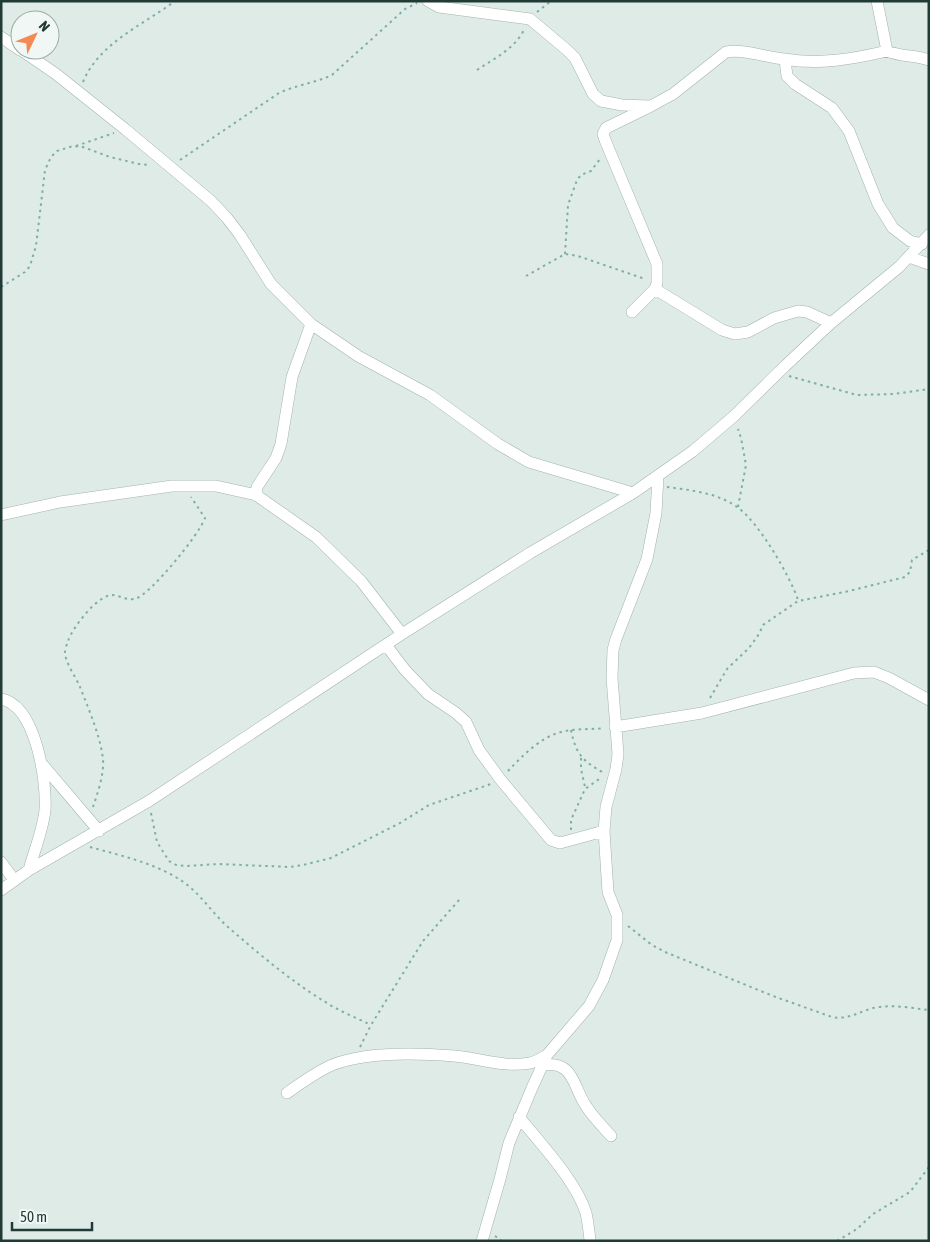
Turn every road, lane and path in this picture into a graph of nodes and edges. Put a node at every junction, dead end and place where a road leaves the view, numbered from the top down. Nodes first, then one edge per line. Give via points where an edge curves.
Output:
1 (176, 1) edge
2 (428, 1) edge
3 (551, 1) edge
4 (877, 1) edge
5 (530, 19) junction
6 (887, 51) junction
7 (35, 60) edge
8 (785, 60) junction
9 (929, 60) edge
10 (477, 70) dead end
11 (79, 93) junction
12 (651, 106) junction
13 (125, 129) junction
14 (74, 146) junction
15 (601, 158) dead end
16 (170, 167) junction
17 (925, 240) edge
18 (565, 254) junction
19 (909, 257) junction
20 (929, 264) edge
21 (526, 276) dead end
22 (656, 286) junction
23 (1, 287) edge
24 (632, 312) dead end
25 (831, 323) junction
26 (311, 324) junction
27 (778, 373) junction
28 (929, 389) edge
29 (733, 417) junction
30 (658, 481) junction
31 (184, 486) junction
32 (633, 493) junction
33 (256, 495) junction
34 (738, 507) junction
35 (1, 515) edge
36 (929, 550) edge
37 (798, 601) junction
38 (402, 634) junction
39 (386, 645) junction
40 (1, 699) edge
41 (929, 700) edge
42 (702, 713) junction
43 (614, 727) junction
44 (571, 730) junction
45 (581, 758) junction
46 (42, 764) junction
47 (500, 779) junction
48 (585, 789) junction
49 (149, 801) junction
50 (89, 819) junction
51 (99, 831) junction
52 (604, 831) junction
53 (570, 841) junction
54 (76, 843) junction
55 (1, 862) edge
56 (29, 870) junction
57 (14, 880) junction
58 (1, 890) edge
59 (460, 899) dead end
60 (617, 915) junction
61 (929, 1010) edge
62 (371, 1025) junction
63 (355, 1058) junction
64 (545, 1060) junction
65 (287, 1093) dead end
66 (519, 1117) junction
67 (611, 1136) dead end
68 (929, 1168) edge
69 (590, 1240) edge
70 (482, 1241) edge
71 (837, 1241) edge

1 - 11 path via 110,46 88,71
2 - 5 street via 439,7
2 - 16 path via 405,9 332,75 279,93
3 - 5 path
4 - 6 street
5 - 10 path via 510,48
5 - 12 street via 568,50 593,94 601,100
6 - 8 street via 830,62
6 - 9 street
7 - 11 street
8 - 12 street via 737,50 726,52 673,94
8 - 17 street via 787,76 832,108 849,131 878,204 893,228 910,241
11 - 13 street
12 - 22 street via 606,128 603,134 652,248 657,264
13 - 14 path
13 - 16 street
14 - 16 path via 138,164
14 - 23 path via 57,151 45,170 36,246 30,266
15 - 18 path via 591,171 577,180 568,205
16 - 26 street via 228,218 271,284
17 - 19 street
18 - 21 path
18 - 22 path
19 - 20 street
19 - 25 street via 881,284
22 - 24 street
22 - 25 street via 722,330 735,334 748,332 774,318 798,311
25 - 27 street
26 - 32 street via 358,356 430,395 529,462
26 - 33 street via 292,377 281,444 257,487
27 - 28 path via 857,395
27 - 29 street
29 - 30 street
29 - 34 path via 746,465
30 - 32 street
30 - 34 path via 709,494
30 - 43 street via 647,559 613,650
31 - 33 street via 216,486
31 - 35 street via 60,502
31 - 50 path via 205,518 196,536 155,584 136,599 109,595 94,605 67,642 65,653 98,737 103,761
32 - 38 street
33 - 38 street via 316,537 361,581
34 - 37 path via 771,549
36 - 37 path via 912,560 910,572 905,577
37 - 42 path via 763,625 749,648 727,669
38 - 39 street
39 - 47 street via 428,694 466,722 479,750
39 - 49 street
40 - 46 street via 14,705 25,718
41 - 42 street via 874,672 854,673
42 - 43 street
43 - 44 path
43 - 52 street via 618,754
44 - 45 path
44 - 47 path via 550,736 519,759
45 - 48 path
45 - 48 path via 606,774
46 - 50 street
46 - 56 street via 45,812
47 - 49 path via 429,805 331,858 290,867 176,865 169,861 157,842
47 - 53 street via 551,840 560,843
48 - 53 path via 571,820
49 - 51 street
50 - 51 street
51 - 54 street
52 - 53 street
52 - 60 street via 608,892
54 - 56 street
54 - 62 path via 141,861 183,882 227,926 293,980 328,1004
55 - 57 street
56 - 57 street
57 - 58 street
59 - 62 path via 424,941
60 - 61 path via 664,952 832,1017 840,1019 874,1008
60 - 64 street via 617,940 603,980 589,1006
62 - 63 path
63 - 64 street via 422,1054 495,1063 529,1064
63 - 65 street via 332,1065
64 - 66 street
64 - 67 street via 570,1074 586,1107
66 - 69 street via 579,1197 586,1214
66 - 70 street
68 - 71 path via 910,1192

